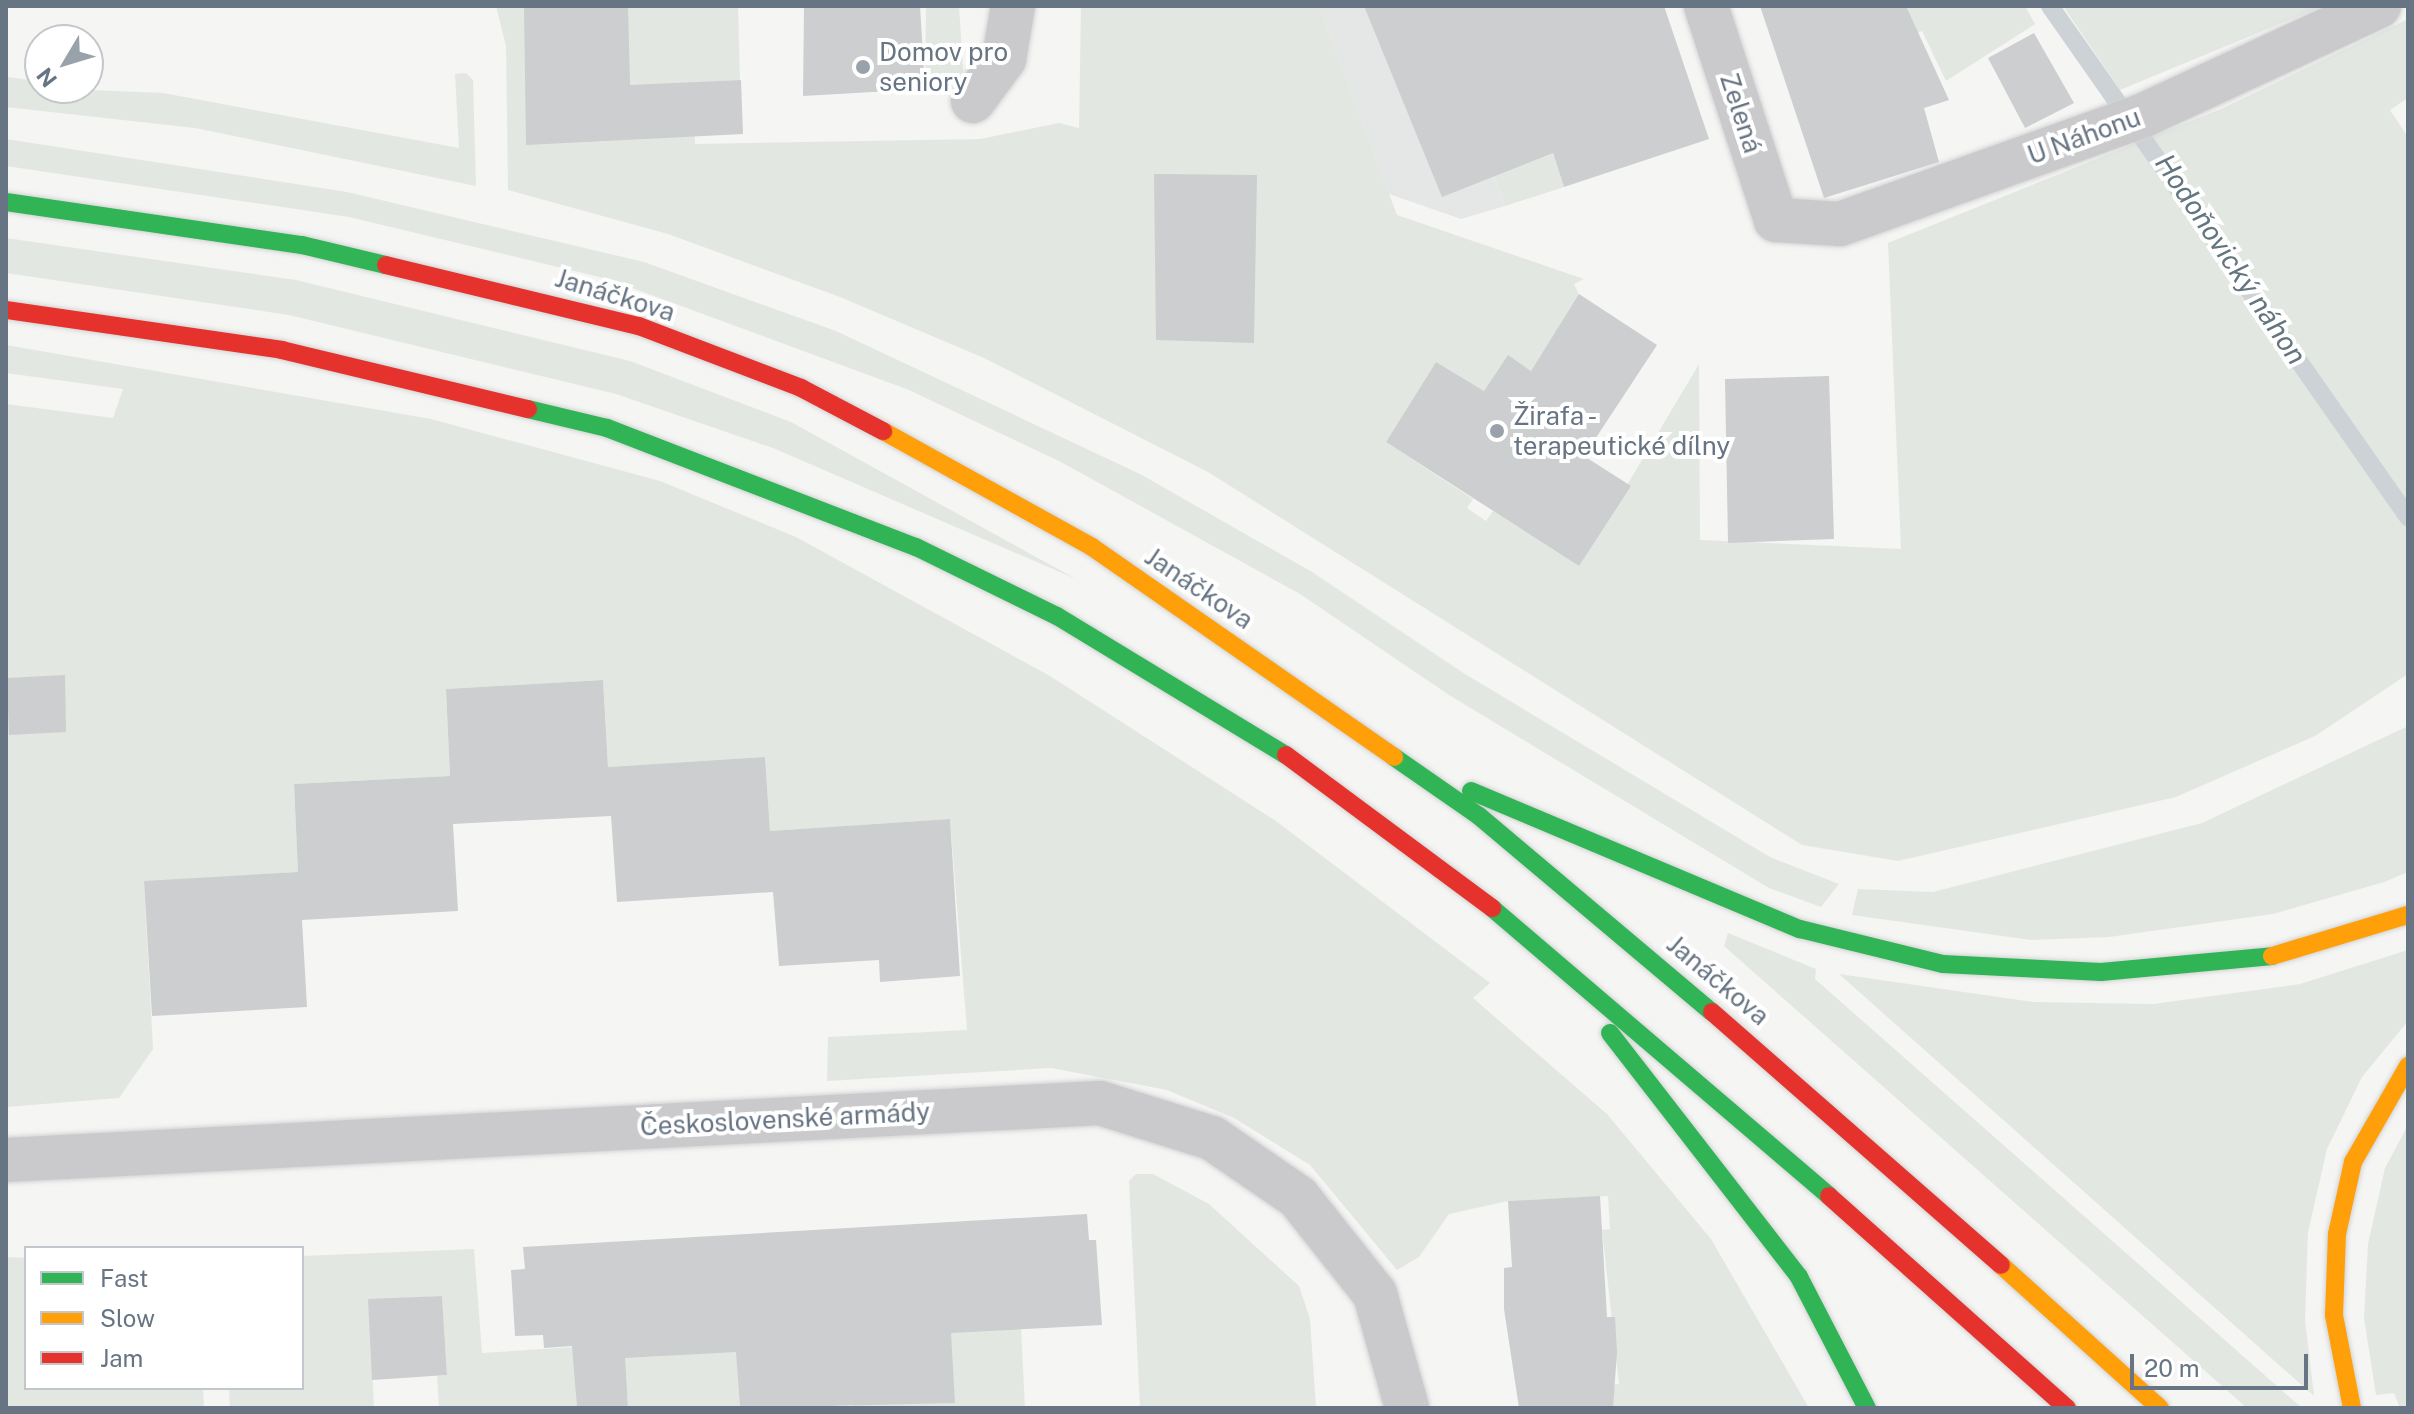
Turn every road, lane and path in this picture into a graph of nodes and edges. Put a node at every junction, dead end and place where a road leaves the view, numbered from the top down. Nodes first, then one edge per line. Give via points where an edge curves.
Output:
1 (1013, 6) edge
2 (1706, 6) edge
3 (2379, 6) edge
4 (973, 101) dead end
5 (6, 202) edge
6 (1776, 220) joint
7 (6, 310) edge
8 (1417, 769) junction
9 (2408, 915) edge
10 (1519, 929) junction
11 (2408, 1066) edge
12 (6, 1160) edge
13 (1407, 1408) edge
14 (1867, 1408) edge
15 (2067, 1408) edge
16 (2160, 1408) edge
17 (2352, 1408) edge

1 - 4 street via 1004,59
2 - 6 street, Zelená
3 - 6 street, U Náhonu via 2128,121 1840,224
5 - 8 main road, Janáčkova via 302,245 468,281 639,326 801,388 1092,547
7 - 10 main road via 267,347 444,384 607,428 757,481 1057,616 1318,774
8 - 9 main road via 1800,929 1943,964 2101,972 2227,965 2299,951
8 - 16 main road, Janáčkova via 1718,1014
10 - 14 main road via 1646,1073 1762,1225 1827,1325
10 - 15 main road via 1678,1061
11 - 17 main road via 2353,1162 2337,1234 2334,1315
12 - 13 street, Československé armády via 1100,1103 1212,1138 1298,1197 1375,1294

